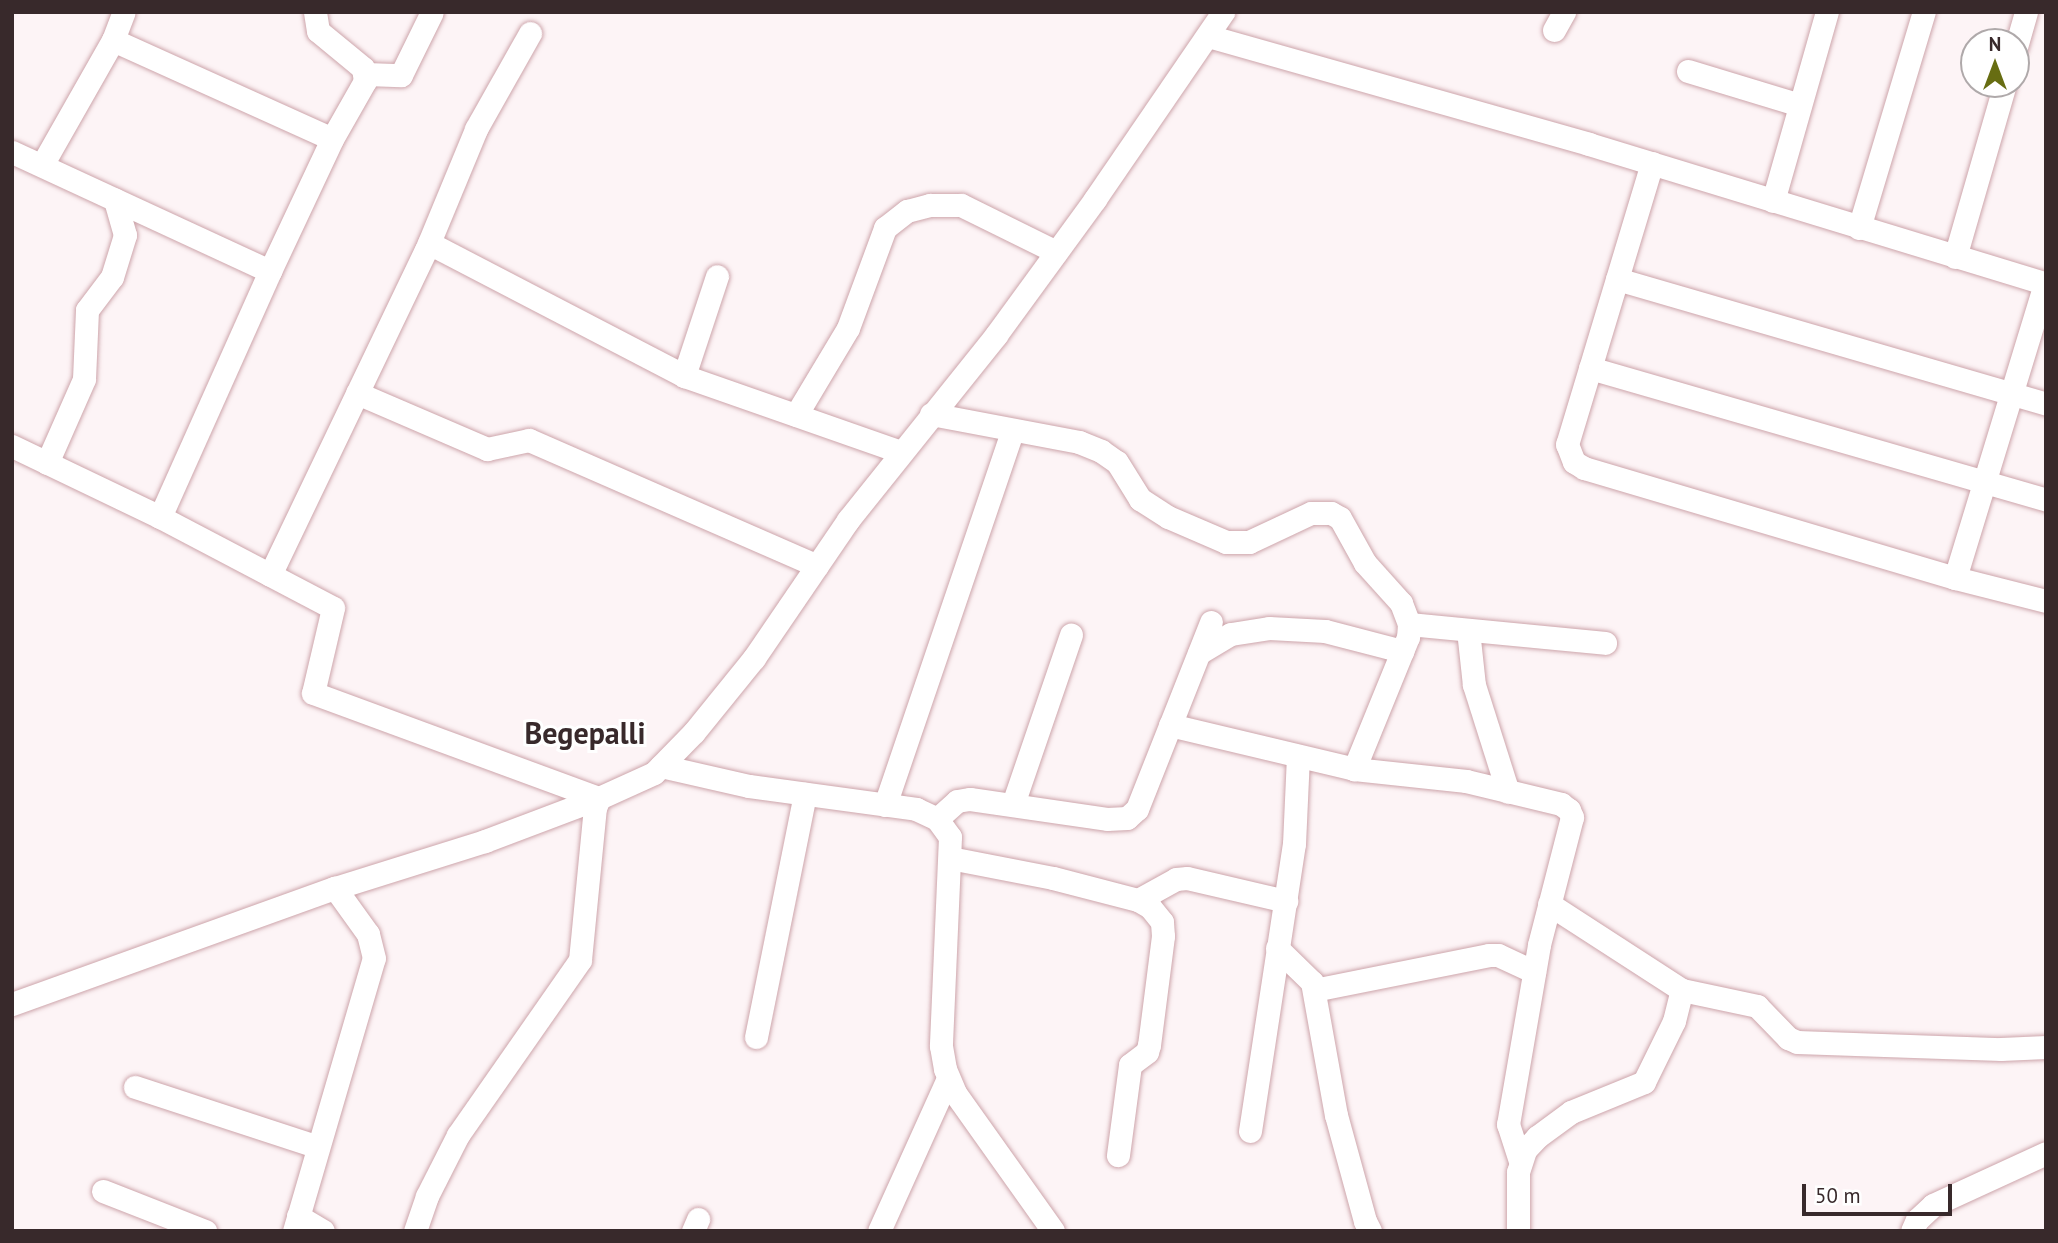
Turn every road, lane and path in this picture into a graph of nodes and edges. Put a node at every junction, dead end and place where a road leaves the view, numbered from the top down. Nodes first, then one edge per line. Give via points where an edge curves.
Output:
1 (124, 12) edge
2 (314, 12) edge
3 (432, 12) edge
4 (1827, 12) edge
5 (1924, 12) edge
6 (1218, 13) edge
7 (530, 33) dead end
8 (1208, 36) junction
9 (113, 40) junction
10 (1688, 71) dead end
11 (366, 74) junction
12 (2001, 98) edge
13 (1800, 105) junction
14 (332, 139) junction
15 (12, 152) edge
16 (1652, 163) junction
17 (42, 165) junction
18 (115, 198) junction
19 (1773, 201) junction
20 (1859, 228) junction
21 (429, 243) junction
22 (1056, 252) junction
23 (1955, 257) junction
24 (270, 271) junction
25 (717, 276) dead end
26 (1617, 279) junction
27 (2046, 284) edge
28 (1590, 368) junction
29 (684, 376) junction
30 (357, 393) junction
31 (2012, 394) junction
32 (2046, 404) edge
33 (931, 414) junction
34 (796, 415) junction
35 (1012, 431) junction
36 (12, 446) edge
37 (901, 452) junction
38 (47, 463) junction
39 (1984, 484) junction
40 (2046, 500) edge
41 (160, 517) junction
42 (817, 566) junction
43 (270, 575) junction
44 (1955, 578) junction
45 (2046, 601) edge
46 (1211, 622) dead end
47 (1409, 624) junction
48 (1468, 630) junction
49 (1071, 635) dead end
50 (1605, 643) dead end
51 (1402, 650) junction
52 (1199, 653) junction
53 (1170, 725) junction
54 (1298, 756) junction
55 (661, 766) junction
56 (1354, 769) junction
57 (1508, 792) junction
58 (805, 794) junction
59 (599, 798) junction
60 (1013, 804) junction
61 (885, 805) junction
62 (937, 819) junction
63 (950, 859) junction
64 (335, 888) junction
65 (1138, 900) junction
66 (1286, 901) junction
67 (1549, 904) junction
68 (1277, 948) junction
69 (1534, 972) junction
70 (1314, 990) junction
71 (1682, 990) junction
72 (12, 1004) edge
73 (756, 1038) dead end
74 (2046, 1047) edge
75 (948, 1078) junction
76 (135, 1087) dead end
77 (1250, 1132) dead end
78 (316, 1146) junction
79 (2046, 1153) edge
80 (1118, 1155) dead end
81 (1520, 1161) junction
82 (103, 1191) dead end
83 (296, 1224) edge
84 (205, 1231) edge
85 (323, 1231) edge
86 (415, 1231) edge
87 (879, 1231) edge
88 (1053, 1231) edge
89 (1370, 1231) edge
90 (1518, 1231) edge
91 (1912, 1231) edge

1 - 9 street
2 - 11 street via 318,32
3 - 11 street via 401,75
4 - 13 street
5 - 20 street
6 - 8 street
7 - 21 street via 476,129
8 - 16 street
8 - 22 street
9 - 14 street
9 - 17 street
10 - 13 street
11 - 14 street
12 - 23 street
13 - 19 street
14 - 24 street
15 - 17 street
16 - 19 street
16 - 26 street
17 - 18 street
18 - 24 street
18 - 38 street via 125,235 112,276 87,310 84,379
19 - 20 street
20 - 23 street
21 - 29 street
21 - 30 street
22 - 33 street
22 - 34 street via 961,205 907,211 885,228 848,328
23 - 27 street
24 - 41 street
25 - 29 street
26 - 28 street
26 - 31 street
27 - 31 street
28 - 39 street
28 - 44 street via 1567,444 1574,462 1584,468
29 - 34 street
30 - 42 street via 487,449 529,440
30 - 43 street
31 - 32 street
31 - 39 street
33 - 35 street
33 - 37 street
34 - 37 street
35 - 47 street via 1079,442 1101,451 1117,462 1140,499 1168,517 1226,542 1249,542 1311,513 1331,513 1340,518 1365,563 1401,603
35 - 61 street
36 - 38 street
37 - 42 street
38 - 41 street
39 - 40 street
39 - 44 street
41 - 43 street
42 - 55 street via 754,658
43 - 59 street via 333,608 313,693
44 - 45 street
46 - 52 street
47 - 48 street
47 - 51 street
48 - 50 street
48 - 57 street via 1474,685
49 - 60 street
51 - 52 street via 1325,631 1269,628 1231,634
51 - 56 street
52 - 53 street
53 - 54 street
53 - 60 street via 1137,809 1127,818
54 - 56 street
54 - 66 street
55 - 58 street
55 - 59 street via 654,774
56 - 57 street via 1466,781
57 - 67 street via 1561,804 1572,817
58 - 61 street
58 - 73 street
59 - 64 street via 485,841
59 - 86 street via 580,960 458,1135
60 - 62 street via 957,801
61 - 62 street via 916,809
62 - 63 street via 950,837
63 - 65 street
63 - 75 street via 941,1046
64 - 72 street
64 - 78 street via 368,934 374,958
65 - 66 street via 1176,879 1187,878
65 - 80 street via 1162,922 1163,936 1149,1045 1130,1065
66 - 68 street
67 - 69 street
67 - 71 street
68 - 70 street via 1307,976
68 - 77 street
69 - 70 street via 1489,955
69 - 81 street via 1508,1124
70 - 89 street via 1336,1115
71 - 74 street via 1750,1002 1797,1042
71 - 81 street via 1674,1021 1644,1082 1571,1112 1536,1137
75 - 87 street
75 - 88 street
76 - 78 street
78 - 83 street
79 - 91 street via 1933,1205
81 - 90 street
82 - 84 street
83 - 85 street

